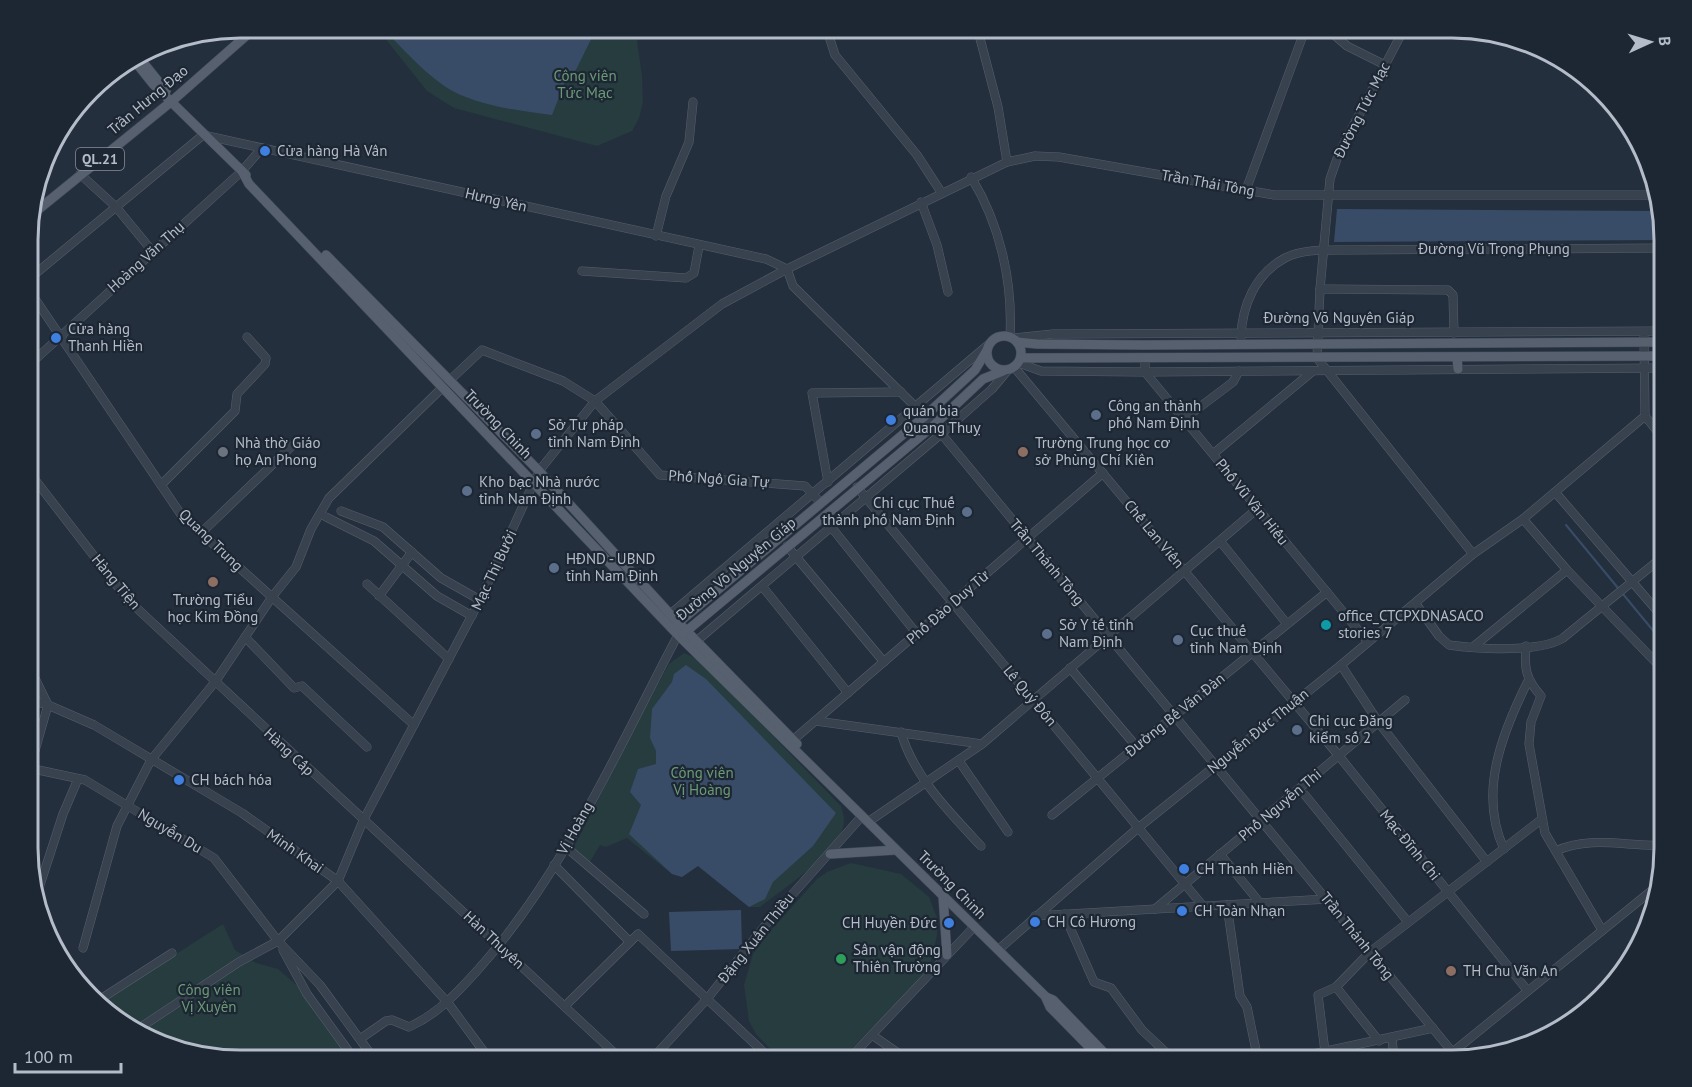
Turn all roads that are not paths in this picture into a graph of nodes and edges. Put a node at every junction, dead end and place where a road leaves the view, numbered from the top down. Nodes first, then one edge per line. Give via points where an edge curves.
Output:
1 (244, 38) edge
2 (830, 38) edge
3 (980, 38) edge
4 (1302, 38) edge
5 (1338, 38) edge
6 (1400, 38) edge
7 (143, 62) edge
8 (139, 65) edge
9 (1385, 65) junction
10 (172, 101) junction
11 (693, 102) dead end
12 (204, 135) junction
13 (262, 148) junction
14 (1007, 162) junction
15 (242, 171) junction
16 (80, 174) junction
17 (971, 177) junction
18 (1246, 190) junction
19 (940, 192) junction
20 (1650, 195) edge
21 (1326, 197) junction
22 (921, 202) junction
23 (116, 207) junction
24 (40, 208) edge
25 (656, 236) junction
26 (699, 246) junction
27 (1654, 248) edge
28 (1323, 250) junction
29 (153, 252) junction
30 (323, 256) junction
31 (787, 269) junction
32 (582, 271) dead end
33 (38, 272) edge
34 (1320, 290) junction
35 (948, 292) dead end
36 (38, 304) edge
37 (1644, 331) junction
38 (1654, 331) edge
39 (1454, 333) junction
40 (1143, 334) junction
41 (1241, 334) junction
42 (1317, 334) junction
43 (58, 336) junction
44 (247, 336) dead end
45 (1014, 339) junction
46 (1644, 342) junction
47 (1654, 342) edge
48 (1317, 344) junction
49 (1144, 345) junction
50 (1240, 345) junction
51 (988, 347) junction
52 (38, 356) edge
53 (1644, 356) junction
54 (1654, 356) edge
55 (1457, 357) junction
56 (1317, 358) junction
57 (1145, 359) junction
58 (1013, 366) junction
59 (1458, 369) junction
60 (1644, 369) junction
61 (1654, 369) edge
62 (1239, 371) junction
63 (1313, 371) junction
64 (1327, 371) junction
65 (1145, 372) junction
66 (450, 380) junction
67 (442, 388) junction
68 (901, 392) junction
69 (596, 401) junction
70 (915, 406) junction
71 (925, 416) junction
72 (1645, 416) junction
73 (1184, 419) junction
74 (934, 425) junction
75 (1654, 426) edge
76 (941, 434) junction
77 (296, 442) dead end
78 (1213, 454) junction
79 (539, 471) junction
80 (1104, 474) junction
81 (828, 482) junction
82 (38, 484) edge
83 (534, 484) junction
84 (161, 485) junction
85 (857, 487) junction
86 (1555, 492) junction
87 (813, 495) junction
88 (866, 498) junction
89 (821, 503) junction
90 (1258, 508) junction
91 (341, 511) dead end
92 (326, 517) dead end
93 (1523, 519) junction
94 (832, 528) junction
95 (201, 533) junction
96 (1028, 538) junction
97 (1220, 541) junction
98 (787, 546) junction
99 (412, 552) junction
100 (1473, 554) junction
101 (796, 557) junction
102 (1654, 563) edge
103 (403, 566) junction
104 (1185, 570) junction
105 (1567, 570) junction
106 (1630, 581) junction
107 (367, 584) dead end
108 (762, 586) junction
109 (1327, 592) junction
110 (379, 596) junction
111 (272, 597) junction
112 (480, 600) junction
113 (953, 603) junction
114 (1416, 604) junction
115 (1602, 606) junction
116 (1654, 608) edge
117 (472, 616) junction
118 (667, 617) junction
119 (678, 623) junction
120 (1287, 624) junction
121 (682, 634) junction
122 (916, 634) junction
123 (1108, 636) junction
124 (245, 637) junction
125 (1368, 642) junction
126 (693, 644) junction
127 (1526, 646) junction
128 (1473, 647) junction
129 (1252, 653) junction
130 (449, 660) junction
131 (1654, 660) edge
132 (884, 662) junction
133 (1341, 665) junction
134 (1070, 668) junction
135 (1528, 681) junction
136 (215, 682) junction
137 (38, 684) edge
138 (848, 693) junction
139 (1034, 700) junction
140 (1406, 700) dead end
141 (38, 702) edge
142 (1292, 702) junction
143 (48, 705) junction
144 (1175, 715) junction
145 (816, 721) junction
146 (1379, 723) junction
147 (414, 725) junction
148 (902, 732) junction
149 (38, 740) edge
150 (793, 740) junction
151 (982, 744) junction
152 (1136, 746) junction
153 (367, 747) dead end
154 (1339, 756) junction
155 (151, 760) junction
156 (959, 761) junction
157 (1216, 764) junction
158 (38, 770) edge
159 (1098, 778) junction
160 (78, 779) junction
161 (927, 780) junction
162 (840, 793) junction
163 (1305, 795) dead end
164 (126, 805) junction
165 (1052, 815) dead end
166 (865, 819) junction
167 (1542, 819) junction
168 (363, 821) junction
169 (1262, 821) junction
170 (1138, 828) junction
171 (1008, 832) dead end
172 (1654, 845) edge
173 (981, 846) dead end
174 (566, 847) junction
175 (1504, 849) junction
176 (896, 850) junction
177 (1557, 851) junction
178 (830, 854) junction
179 (1220, 854) junction
180 (1487, 862) junction
181 (554, 865) junction
182 (338, 881) junction
183 (41, 883) edge
184 (1184, 883) junction
185 (1650, 891) edge
186 (1448, 892) junction
187 (943, 897) junction
188 (1328, 899) junction
189 (1260, 903) junction
190 (1227, 905) junction
191 (1203, 906) junction
192 (1155, 909) junction
193 (644, 914) dead end
194 (1064, 914) junction
195 (1035, 916) junction
196 (1408, 922) junction
197 (974, 927) junction
198 (1602, 930) junction
199 (278, 941) junction
200 (630, 942) junction
201 (500, 945) junction
202 (83, 948) dead end
203 (998, 950) junction
204 (1370, 952) junction
205 (171, 953) dead end
206 (947, 956) junction
207 (1336, 987) junction
208 (1527, 990) junction
209 (1045, 996) junction
210 (104, 997) edge
211 (707, 999) junction
212 (448, 1003) junction
213 (565, 1006) junction
214 (144, 1025) edge
215 (1433, 1028) junction
216 (872, 1035) junction
217 (1392, 1038) junction
218 (360, 1039) junction
219 (1379, 1041) junction
220 (858, 1049) edge
221 (892, 1049) edge
222 (1092, 1049) edge
223 (1101, 1049) edge
224 (1163, 1049) edge
225 (1256, 1049) edge
226 (1324, 1049) edge
227 (1350, 1049) edge
228 (1393, 1049) edge
229 (1450, 1049) edge
230 (1452, 1049) edge
231 (348, 1050) edge
232 (368, 1050) edge
233 (482, 1050) edge
234 (611, 1050) edge
235 (660, 1050) edge
236 (761, 1050) edge

1 - 10 main road, Trần Hưng Đạo
2 - 19 street via 835,55 917,155
3 - 14 street
4 - 18 street
5 - 9 street
6 - 9 street, Đường Tức Mạc
7 - 10 main road, Trường Chinh
8 - 10 main road, Trường Chinh
9 - 21 street, Đường Tức Mạc via 1339,153
10 - 12 main road, Trường Chinh
10 - 16 main road, Trần Hưng Đạo / QL.21
11 - 25 street via 689,142 666,196
12 - 13 street, Hưng Yên
12 - 15 main road, Trường Chinh
12 - 23 street
13 - 15 street, Hoàng Văn Thụ
13 - 25 street, Hưng Yên
14 - 17 street, Trần Thái Tông
14 - 18 street, Trần Thái Tông via 1035,156 1059,157
15 - 29 street, Hoàng Văn Thụ
15 - 30 main road, Trường Chinh
16 - 23 street
16 - 24 main road, Trần Hưng Đạo / QL.21
17 - 19 street, Trần Thái Tông
17 - 45 street via 987,203 1000,241
18 - 21 street, Trần Thái Tông
19 - 22 street, Trần Thái Tông
20 - 21 street, Trần Thái Tông
21 - 28 street, Đường Tức Mạc
22 - 31 street, Trần Thái Tông
22 - 35 street
23 - 29 street
23 - 33 street
25 - 26 street, Hưng Yên
26 - 31 street, Hưng Yên via 766,259
26 - 32 street via 690,277
27 - 28 street, Đường Vũ Trọng Phụng
28 - 34 street, Đường Tức Mạc
28 - 41 street, Đường Vũ Trọng Phụng via 1285,258 1261,280 1241,316
29 - 43 street, Hoàng Văn Thụ
30 - 66 main road, Trường Chinh
30 - 67 main road, Trường Chinh
31 - 68 street, Trần Thánh Tông via 793,286
31 - 69 street, Mạc Thị Bưởi via 722,304
34 - 39 street via 1448,290 1453,295
34 - 42 street, Đường Tức Mạc
36 - 43 street, Quang Trung
37 - 38 street, Đường Võ Nguyên Giáp
37 - 39 street, Đường Võ Nguyên Giáp
37 - 46 street
39 - 42 street, Đường Võ Nguyên Giáp
40 - 41 street, Đường Võ Nguyên Giáp
40 - 45 street, Đường Võ Nguyên Giáp via 1053,334
40 - 49 main road
41 - 42 street, Đường Võ Nguyên Giáp
41 - 50 street, Đường Vũ Trọng Phụng
42 - 48 street, Đường Tức Mạc
43 - 52 street, Hoàng Văn Thụ
43 - 84 street, Quang Trung
44 - 84 street via 266,358 265,364 237,394 235,411
45 - 49 main road, Đường Võ Nguyên Giáp via 1037,344
45 - 51 main road via 997,337
45 - 58 main road
46 - 47 main road, Đường Võ Nguyên Giáp
46 - 48 main road, Đường Võ Nguyên Giáp
46 - 53 street
48 - 50 main road, Đường Võ Nguyên Giáp
48 - 56 street, Đường Tức Mạc
49 - 50 main road, Đường Võ Nguyên Giáp
51 - 58 main road via 988,361
51 - 70 street, Đường Võ Nguyên Giáp
51 - 71 main road, Đường Võ Nguyên Giáp via 975,370
53 - 54 main road, Đường Võ Nguyên Giáp
53 - 55 main road, Đường Võ Nguyên Giáp
53 - 60 street
55 - 56 main road, Đường Võ Nguyên Giáp
55 - 59 main road
56 - 57 main road, Đường Võ Nguyên Giáp
56 - 64 street
57 - 58 main road, Đường Võ Nguyên Giáp
57 - 65 street
58 - 65 street via 1041,371
58 - 74 main road, Đường Võ Nguyên Giáp via 983,379
58 - 76 street, Đường Võ Nguyên Giáp
58 - 80 street, Chế Lan Viên
59 - 60 street
59 - 64 street
60 - 61 street
60 - 72 street
62 - 63 street
62 - 65 street
62 - 73 street via 1233,382
63 - 64 street
63 - 78 street
64 - 100 street
65 - 73 street, Phố Vũ Văn Hiếu
66 - 67 main road
66 - 69 street, Phố Ngô Gia Tự via 482,350 563,381
66 - 79 main road, Trường Chinh
67 - 83 main road, Trường Chinh
67 - 111 street via 329,498 296,567
68 - 70 street, Trần Thánh Tông
68 - 81 street via 812,393
69 - 79 street, Mạc Thị Bưởi
69 - 87 street, Phố Ngô Gia Tự via 660,475 805,486
70 - 71 street, Trần Thánh Tông
70 - 81 street, Đường Võ Nguyên Giáp
71 - 74 street, Trần Thánh Tông
71 - 89 main road, Đường Võ Nguyên Giáp
72 - 75 street
72 - 86 street, Nguyễn Đức Thuận
73 - 78 street, Phố Vũ Văn Hiếu
74 - 76 street, Trần Thánh Tông
74 - 85 main road, Đường Võ Nguyên Giáp
76 - 88 street, Đường Võ Nguyên Giáp
76 - 96 street, Trần Thánh Tông
77 - 95 street
78 - 90 street, Phố Vũ Văn Hiếu
79 - 83 street, Mạc Thị Bưởi
79 - 118 main road, Trường Chinh
80 - 96 street, Phố Đào Duy Từ
80 - 104 street, Chế Lan Viên
81 - 87 street, Đường Võ Nguyên Giáp
82 - 136 street, Hàng Tiện via 128,600
83 - 112 street, Mạc Thị Bưởi
83 - 118 main road, Trường Chinh
84 - 95 street, Quang Trung via 182,516
85 - 88 street, Lê Quý Đôn
85 - 98 main road, Đường Võ Nguyên Giáp
86 - 93 street, Nguyễn Đức Thuận
86 - 106 street
87 - 89 street, Phố Ngô Gia Tự
87 - 118 street, Đường Võ Nguyên Giáp
88 - 94 street, Đường Võ Nguyên Giáp
88 - 113 street, Lê Quý Đôn
89 - 119 main road, Đường Võ Nguyên Giáp
90 - 97 street, Đặng Xuân Thiều
90 - 109 street, Phố Vũ Văn Hiếu
91 - 99 street via 383,527
92 - 103 street via 374,541
93 - 100 street, Nguyễn Đức Thuận
93 - 105 street
94 - 101 street, Đường Võ Nguyên Giáp
94 - 122 street
95 - 111 street, Quang Trung
96 - 113 street, Phố Đào Duy Từ
96 - 123 street, Trần Thánh Tông
97 - 104 street, Đặng Xuân Thiều
97 - 120 street
98 - 101 street
98 - 121 main road, Đường Võ Nguyên Giáp
99 - 103 street
99 - 112 street via 441,578
100 - 114 street, Nguyễn Đức Thuận
101 - 108 street, Đường Võ Nguyên Giáp
101 - 132 street
102 - 106 street
103 - 110 street
103 - 117 street via 437,596
104 - 123 street, Đặng Xuân Thiều
104 - 129 street, Chế Lan Viên
105 - 115 street
105 - 128 street
106 - 115 street
106 - 116 street
107 - 110 street
108 - 126 street, Đường Võ Nguyên Giáp
108 - 138 street
109 - 120 street, Đường Bế Văn Đàn
109 - 125 street, Phố Vũ Văn Hiếu
110 - 130 street
111 - 124 street
111 - 147 street, Quang Trung
112 - 117 street, Mạc Thị Bưởi
113 - 122 street, Phố Đào Duy Từ
113 - 139 street, Lê Quý Đôn
114 - 125 street, Nguyễn Đức Thuận
114 - 128 street via 1449,645
115 - 127 street via 1555,643
115 - 131 street
117 - 130 street, Mạc Thị Bưởi
118 - 119 main road, Trường Chinh
118 - 121 main road, Trường Chinh
119 - 121 main road, Trường Chinh
120 - 129 street, Đường Bế Văn Đàn
121 - 126 main road, Trường Chinh
121 - 174 street, Vị Hoàng
122 - 132 street, Phố Đào Duy Từ
123 - 134 street, Đặng Xuân Thiều
123 - 144 street, Trần Thánh Tông
124 - 136 street
124 - 153 street via 294,688 302,686
125 - 133 street, Nguyễn Đức Thuận
126 - 150 main road, Trường Chinh
126 - 162 main road, Trường Chinh
127 - 128 street
127 - 135 street
129 - 142 street, Chế Lan Viên
129 - 144 street, Đường Bế Văn Đàn
130 - 147 street, Mạc Thị Bưởi
132 - 138 street, Phố Đào Duy Từ
133 - 142 street, Nguyễn Đức Thuận
133 - 146 street
134 - 139 street, Đặng Xuân Thiều
134 - 152 street
135 - 167 street via 1541,696 1531,722 1529,744
135 - 175 street via 1494,773 1493,816
136 - 155 street
136 - 168 street, Hàng Cấp
137 - 143 street
138 - 145 street, Phố Đào Duy Từ
139 - 151 street, Đặng Xuân Thiều
139 - 159 street, Lê Quý Đôn
140 - 146 street, Phố Nguyễn Thi
141 - 143 street, Minh Khai
142 - 154 street, Mạc Đĩnh Chi
142 - 157 street, Nguyễn Đức Thuận
143 - 149 street
143 - 155 street, Minh Khai via 94,725
144 - 152 street, Đường Bế Văn Đàn
144 - 157 street, Trần Thánh Tông
145 - 148 street
145 - 150 street, Phố Đào Duy Từ
146 - 154 street, Phố Nguyễn Thi
146 - 180 street
147 - 168 street, Mạc Thị Bưởi
148 - 151 street
148 - 161 street via 907,752
150 - 162 main road, Trường Chinh
151 - 156 street, Đặng Xuân Thiều
152 - 159 street, Đường Bế Văn Đàn
154 - 169 street, Phố Nguyễn Thi
154 - 186 street, Mạc Đĩnh Chi
155 - 164 street
155 - 182 street, Minh Khai via 242,813
156 - 161 street, Đặng Xuân Thiều
156 - 171 street
157 - 169 street, Trần Thánh Tông
157 - 170 street, Nguyễn Đức Thuận
158 - 160 street, Nguyễn Du
159 - 165 street, Đường Bế Văn Đàn
159 - 170 street, Lê Quý Đôn
160 - 164 street, Nguyễn Du
160 - 183 street
161 - 166 street, Đặng Xuân Thiều
161 - 173 street
162 - 166 main road, Trường Chinh
163 - 196 street
164 - 199 street, Nguyễn Du via 214,858
164 - 202 street via 110,844
166 - 176 main road, Trường Chinh
166 - 178 street, Đặng Xuân Thiều
167 - 175 street
167 - 177 street via 1545,833
168 - 182 street, Mạc Thị Bưởi
168 - 201 street, Hàn Thuyên
169 - 179 street, Phố Nguyễn Thi
169 - 188 street, Trần Thánh Tông
170 - 184 street, Lê Quý Đôn
170 - 195 street, Nguyễn Đức Thuận
172 - 177 street via 1595,842
174 - 181 street, Vị Hoàng
174 - 193 street
175 - 180 street
176 - 178 main road
176 - 187 main road, Trường Chinh
177 - 198 street
178 - 211 street, Đặng Xuân Thiều via 767,923
179 - 184 street, Phố Nguyễn Thi
179 - 189 street
180 - 186 street
181 - 200 street
181 - 201 street, Vị Hoàng
182 - 199 street, Mạc Thị Bưởi
182 - 212 street, Minh Khai
184 - 191 street, Lê Quý Đôn
184 - 192 street, Phố Nguyễn Thi
185 - 198 street
186 - 196 street
186 - 208 street, Mạc Đĩnh Chi
187 - 197 main road, Trường Chinh
187 - 206 main road
188 - 189 street
188 - 204 street, Trần Thánh Tông
189 - 190 street
190 - 191 street
190 - 225 street via 1240,996 1247,1007
191 - 192 street
192 - 194 street
194 - 195 street
194 - 224 street via 1094,982 1111,988 1142,1030
195 - 203 street, Nguyễn Đức Thuận
196 - 204 street
197 - 203 main road, Trường Chinh
197 - 206 street
198 - 208 street
199 - 214 street, Mạc Thị Bưởi
199 - 218 street, Nguyễn Du via 320,985
199 - 231 street, Nguyễn Du via 308,994
200 - 211 street via 638,934
200 - 213 street
201 - 212 street, Vị Hoàng
201 - 213 street, Hàn Thuyên
203 - 209 main road, Trường Chinh
204 - 207 street
204 - 215 street, Trần Thánh Tông
205 - 210 street
206 - 216 street
207 - 219 street
207 - 226 street via 1318,995
208 - 230 street
209 - 222 main road, Trường Chinh via 1050,1007
209 - 223 main road, Trường Chinh
211 - 235 street, Đặng Xuân Thiều
211 - 236 street
212 - 218 street via 409,1027 386,1021
212 - 233 street, Minh Khai
213 - 234 street, Hàn Thuyên
215 - 217 street
215 - 229 street, Trần Thánh Tông
216 - 220 street
216 - 221 street
217 - 219 street
217 - 228 street
218 - 232 street, Nguyễn Du
219 - 227 street

